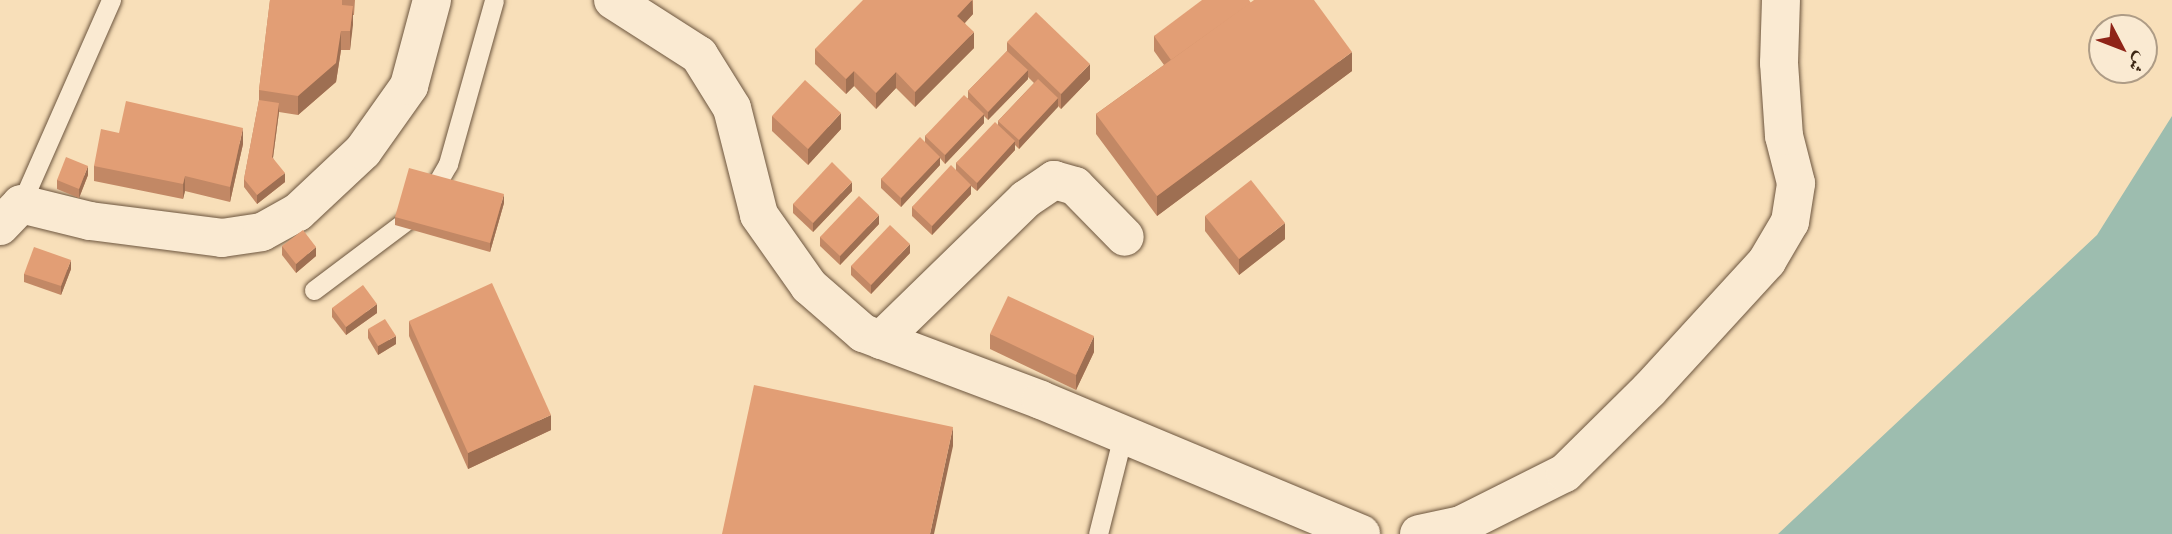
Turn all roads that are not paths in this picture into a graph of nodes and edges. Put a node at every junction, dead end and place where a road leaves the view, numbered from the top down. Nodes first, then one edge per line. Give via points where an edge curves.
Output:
1 (111, 0) edge
2 (432, 0) edge
3 (494, 0) edge
4 (613, 0) edge
5 (1781, 0) edge
6 (11, 215) edge
7 (1125, 237) dead end
8 (314, 290) dead end
9 (881, 340) junction
10 (1123, 435) junction
11 (1098, 534) edge
12 (1361, 534) edge
13 (1419, 534) edge

1 - 6 lane
2 - 6 street via 409,86 363,151 298,212 262,232 222,238
3 - 8 lane via 448,164 422,209
4 - 9 street via 699,55 732,108 759,215 809,286 863,333
5 - 13 street via 1784,136 1796,183 1790,222 1767,261 1649,390 1565,473 1461,525
7 - 9 street via 1075,186 1054,180 1026,199
9 - 10 street
10 - 11 lane
10 - 12 street

